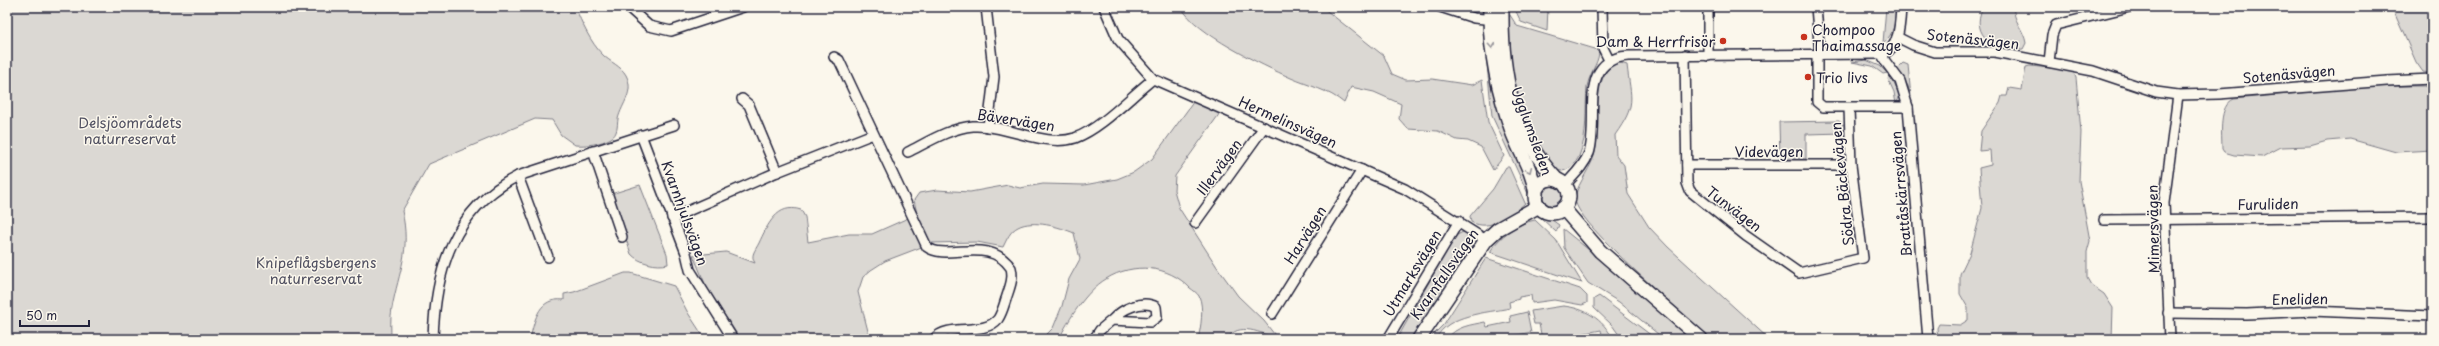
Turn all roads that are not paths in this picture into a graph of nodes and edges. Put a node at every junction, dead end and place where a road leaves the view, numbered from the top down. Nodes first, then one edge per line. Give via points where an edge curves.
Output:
1 (628, 7) edge
2 (743, 7) edge
3 (986, 7) edge
4 (1104, 7) edge
5 (1440, 7) edge
6 (1602, 7) edge
7 (1708, 7) edge
8 (1816, 7) edge
9 (1901, 7) edge
10 (2129, 7) edge
11 (1496, 13) edge
12 (1897, 37) junction
13 (1882, 54) junction
14 (1818, 55) junction
15 (1685, 56) junction
16 (1708, 56) junction
17 (834, 57) dead end
18 (1609, 60) junction
19 (2049, 62) junction
20 (1153, 79) junction
21 (2432, 79) edge
22 (2178, 95) junction
23 (742, 99) dead end
24 (1908, 107) junction
25 (1848, 108) junction
26 (674, 125) dead end
27 (988, 127) junction
28 (1264, 127) junction
29 (641, 134) junction
30 (873, 134) junction
31 (593, 151) junction
32 (908, 152) dead end
33 (1851, 164) junction
34 (1687, 165) junction
35 (1362, 170) junction
36 (777, 172) junction
37 (518, 176) junction
38 (1561, 182) junction
39 (1537, 200) junction
40 (1563, 208) junction
41 (2432, 217) edge
42 (672, 218) junction
43 (2104, 220) dead end
44 (2165, 220) junction
45 (1459, 221) junction
46 (1196, 223) dead end
47 (622, 237) dead end
48 (1486, 240) junction
49 (548, 257) dead end
50 (1863, 258) joint
51 (2168, 313) junction
52 (1272, 314) dead end
53 (2431, 316) edge
54 (1112, 320) dead end
55 (433, 339) edge
56 (733, 339) edge
57 (934, 339) edge
58 (1094, 339) edge
59 (1388, 339) edge
60 (1418, 339) edge
61 (1701, 339) edge
62 (1928, 339) edge
63 (2170, 339) edge

1 - 2 street via 649,26 671,31
3 - 27 street via 994,77
4 - 20 street, Hermelinsvägen via 1118,39
5 - 11 street via 1474,18
6 - 18 street via 1603,48
7 - 16 street
8 - 14 street
9 - 12 street
10 - 19 street via 2056,25 2052,35
11 - 38 street, Ugglumsleden via 1504,64 1525,138 1537,157
11 -> 39 street, Ugglumsleden via 1492,53 1501,96 1514,136 1533,178
12 - 13 street via 1888,51
12 - 19 street, Sotenäsvägen via 1913,46 1935,52 1995,52
13 - 14 street
13 - 24 street, Brattåskärrsvägen via 1900,81
14 - 16 street
14 - 25 street via 1817,102 1823,107
15 - 16 street
15 - 18 street via 1628,56
15 - 34 street, Tunvägen
17 - 30 street via 839,60
18 - 38 street via 1595,80 1589,153 1577,172
19 - 22 street, Sotenäsvägen via 2092,71 2156,92
20 - 27 street, Bävervägen via 1091,130 1075,138 1061,141
20 - 28 street, Hermelinsvägen
21 - 22 street, Sotenäsvägen
22 - 44 street, Mimersvägen via 2166,183
23 - 36 street via 749,105
24 - 25 street
24 - 62 street, Brattåskärrsvägen
25 - 33 street, Södra Bäckevägen
26 - 29 street
27 - 32 street, Bävervägen via 972,126 951,131
28 - 35 street, Hermelinsvägen
28 - 46 street, Illervägen
29 - 31 street
29 - 42 street, Kvarnhjulsvägen
30 - 36 street
30 - 57 street via 927,247 936,251 978,250 1000,258 1011,268 1011,282 1001,314 994,322 986,326 944,333
31 - 37 street
31 - 47 street
33 - 34 street, Videvägen
33 - 50 street, Södra Bäckevägen
34 - 50 street, Tunvägen via 1688,187 1693,196 1795,272 1804,273
35 - 45 street, Hermelinsvägen via 1405,189
35 - 52 street, Harvägen
36 - 42 street
37 - 49 street
37 - 55 street via 498,187 476,205 457,232 441,278
38 - 39 street, Ugglumsleden via 1549,180 1542,183
38 - 40 street, Ugglumsleden via 1569,198
39 - 40 street via 1552,213
39 - 48 street, Kvarnfallsvägen
40 - 61 street via 1600,251
41 - 44 street, Furuliden
42 - 56 street, Kvarnhjulsvägen via 690,270
43 - 44 street, Furuliden
44 - 51 street, Mimersvägen
45 - 48 street, Hermelinsvägen
45 - 59 street, Utmarksvägen
48 - 60 street, Kvarnfallsvägen
51 - 53 street, Eneliden via 2247,314 2312,311
51 - 63 street, Mimersvägen
54 - 58 street

